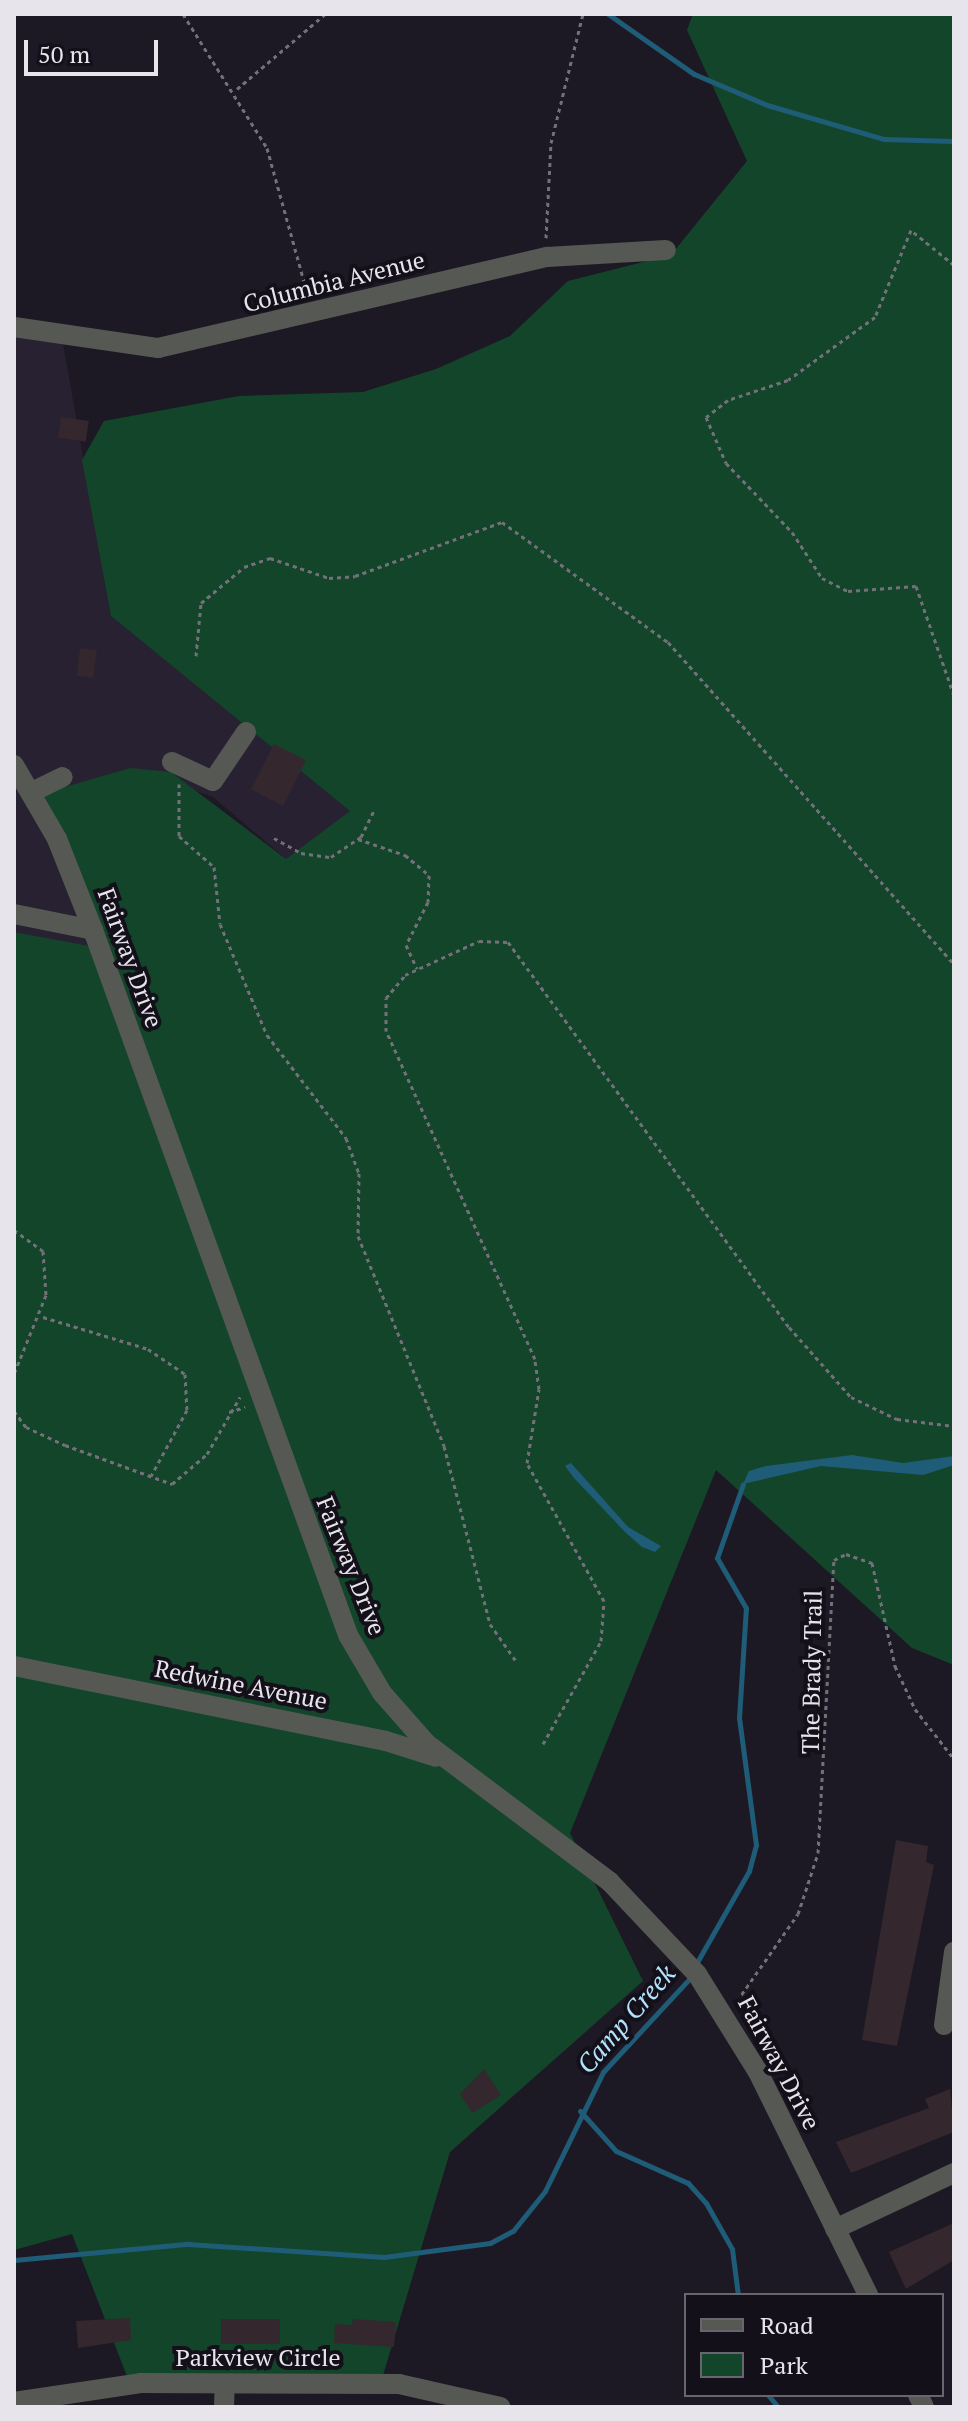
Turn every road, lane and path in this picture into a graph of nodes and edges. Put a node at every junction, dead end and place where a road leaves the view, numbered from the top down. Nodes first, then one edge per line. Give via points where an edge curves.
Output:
1 (183, 14) edge
2 (325, 14) edge
3 (583, 14) edge
4 (236, 90) junction
5 (666, 250) dead end
6 (547, 257) junction
7 (954, 265) edge
8 (312, 315) junction
9 (14, 327) edge
10 (196, 656) dead end
11 (954, 696) edge
12 (246, 732) dead end
13 (176, 763) joint
14 (14, 765) edge
15 (63, 777) dead end
16 (32, 792) junction
17 (374, 810) dead end
18 (274, 838) dead end
19 (358, 839) junction
20 (14, 914) edge
21 (93, 930) junction
22 (954, 964) edge
23 (417, 969) junction
24 (14, 1230) edge
25 (43, 1317) junction
26 (14, 1374) edge
27 (252, 1395) junction
28 (14, 1411) edge
29 (226, 1414) junction
30 (954, 1426) edge
31 (151, 1477) junction
32 (516, 1661) dead end
33 (14, 1666) edge
34 (543, 1744) dead end
35 (954, 1759) edge
36 (454, 1768) junction
37 (954, 1952) edge
38 (723, 2011) junction
39 (944, 2025) dead end
40 (954, 2173) edge
41 (835, 2229) junction
42 (867, 2293) edge
43 (225, 2384) junction
44 (14, 2402) edge
45 (224, 2407) edge
46 (500, 2407) edge

1 - 4 path
2 - 4 path
3 - 6 path via 551,143
4 - 8 path via 275,170
5 - 6 street, Columbia Avenue
6 - 8 street, Columbia Avenue
7 - 11 path via 911,230 875,317 788,380 728,400 706,417 726,463 792,532 822,578 848,591 916,586
8 - 9 street, Columbia Avenue via 158,348
10 - 22 path via 201,603 244,567 270,558 329,578 355,576 502,522 668,642
12 - 13 street via 213,781
13 - 32 path via 179,836 214,867 220,924 267,1035 346,1138 359,1173 358,1236 444,1446 490,1624
14 - 16 street, Fairway Drive
15 - 16 street
16 - 21 street, Fairway Drive
17 - 19 path
18 - 19 path via 319,858
19 - 23 path via 405,855 429,875 428,902 406,945
20 - 21 street
21 - 27 street, Fairway Drive
23 - 30 path via 479,941 508,942 789,1327 851,1397 897,1419
23 - 34 path via 390,988 386,1031 535,1359 539,1389 527,1463 604,1601 601,1641
24 - 25 path via 43,1251
25 - 26 path
25 - 31 path via 148,1349 185,1374 187,1410
27 - 29 path
27 - 29 path via 232,1400
27 - 36 street, Fairway Drive via 348,1635 382,1693
28 - 31 path via 26,1427
29 - 31 path via 207,1454 182,1481
33 - 36 street, Redwine Avenue via 386,1741
35 - 38 path, The Brady Trail via 915,1709 895,1666 872,1563 846,1554 834,1560 818,1853 798,1914 770,1962 748,1993
36 - 38 street, Fairway Drive via 610,1882
37 - 39 street
38 - 41 street, Fairway Drive
40 - 41 street
41 - 42 street, Fairway Drive
43 - 44 street, Parkview Circle via 75,2388
43 - 45 street
43 - 46 street, Parkview Circle via 426,2387

